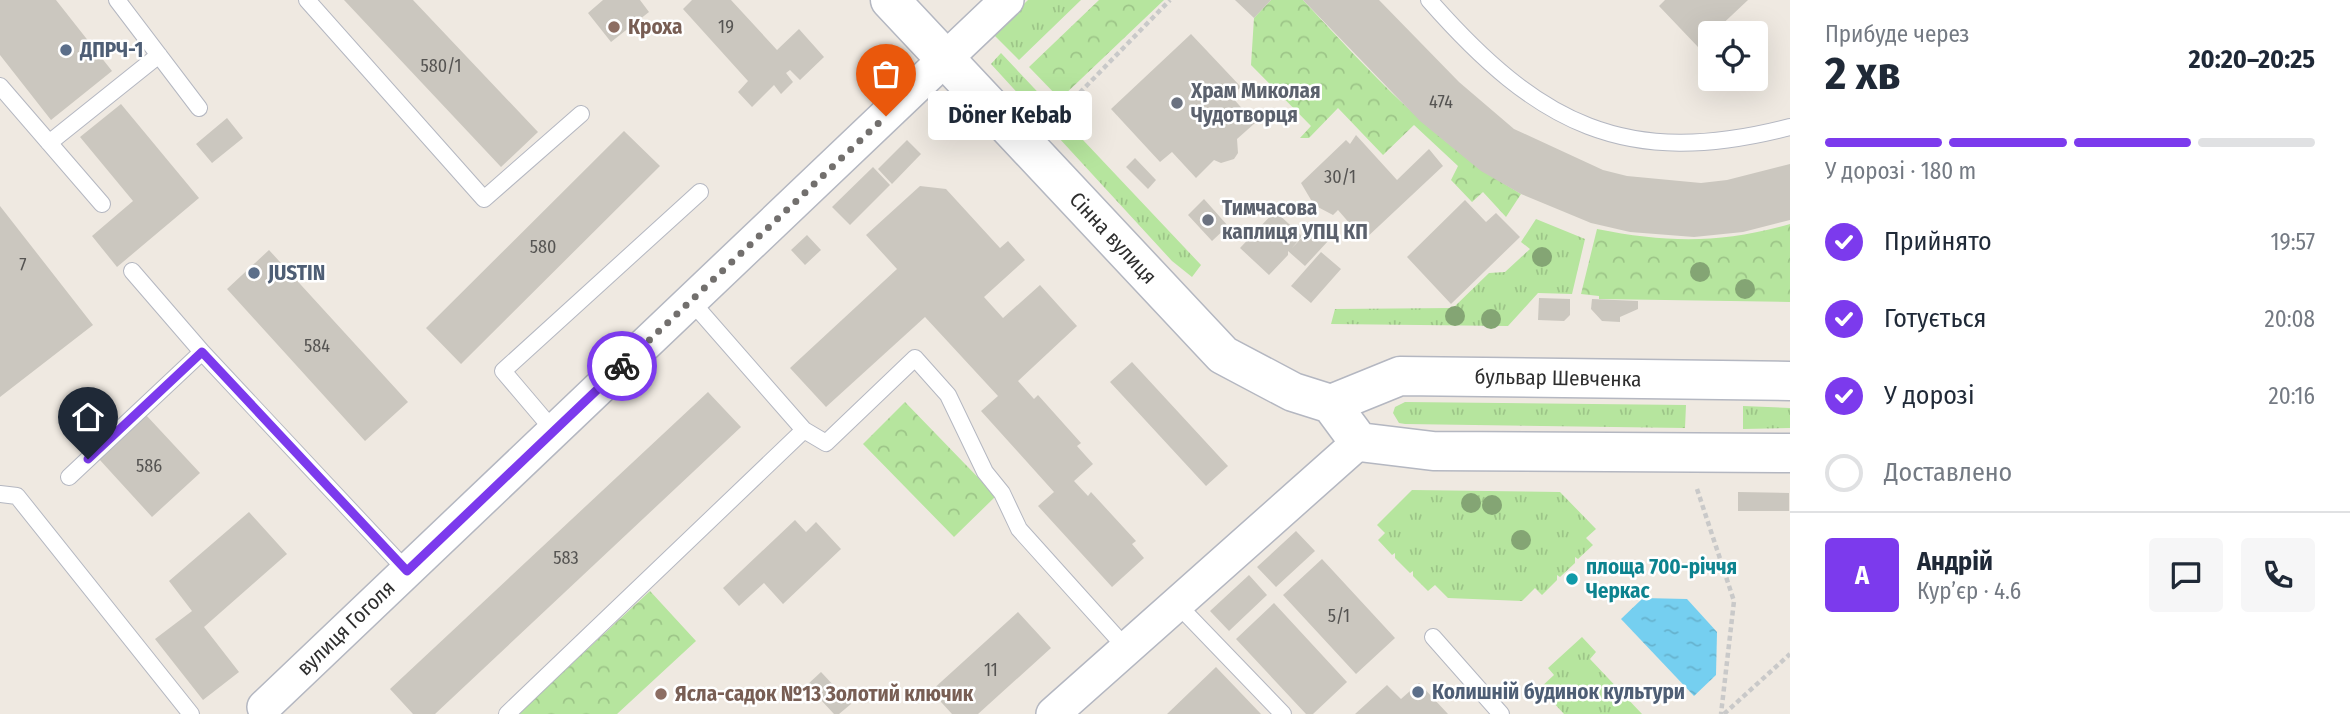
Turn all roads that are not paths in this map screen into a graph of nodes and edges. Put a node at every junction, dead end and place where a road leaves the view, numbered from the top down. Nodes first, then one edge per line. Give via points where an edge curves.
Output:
1 (117, 0) edge
2 (307, 0) edge
3 (890, 0) edge
4 (1007, 0) edge
5 (1429, 0) edge
6 (159, 55) junction
7 (946, 59) junction
8 (0, 86) edge
9 (199, 107) dead end
10 (581, 114) dead end
11 (1790, 127) edge
12 (49, 143) junction
13 (700, 192) dead end
14 (102, 204) dead end
15 (132, 271) dead end
16 (691, 301) junction
17 (202, 352) junction
18 (1790, 381) edge
19 (1331, 404) junction
20 (804, 430) junction
21 (554, 431) junction
22 (1359, 442) junction
23 (1790, 453) edge
24 (69, 477) dead end
25 (0, 494) edge
26 (407, 571) junction
27 (1177, 604) junction
28 (1433, 636) dead end
29 (1127, 649) junction
30 (260, 710) edge
31 (191, 714) edge
32 (507, 714) edge
33 (1053, 714) edge
34 (1283, 714) edge
35 (1501, 714) edge

1 - 6 lane
2 - 10 lane via 484,200
3 - 7 main road, Сінна вулиця
4 - 7 street, вулиця Гоголя
5 - 11 lane via 1522,90 1602,132 1670,144 1731,140
6 - 9 lane
6 - 12 lane
7 - 16 street, вулиця Гоголя
7 - 19 main road, Сінна вулиця via 1223,355 1293,392
8 - 12 lane
12 - 14 lane
13 - 21 lane via 503,371
15 - 17 lane
16 - 20 lane
16 - 21 street, вулиця Гоголя
17 - 24 lane
17 - 26 lane
18 - 19 main road, бульвар Шевченка via 1400,376
19 - 22 main road
20 - 29 lane via 826,443 915,358 948,395 1019,529
20 - 32 lane
21 - 26 street, вулиця Гоголя
22 - 23 main road via 1433,451
22 - 27 street
25 - 31 lane via 17,496
26 - 30 street, вулиця Гоголя
27 - 29 street
27 - 34 lane
28 - 35 lane
29 - 33 street

